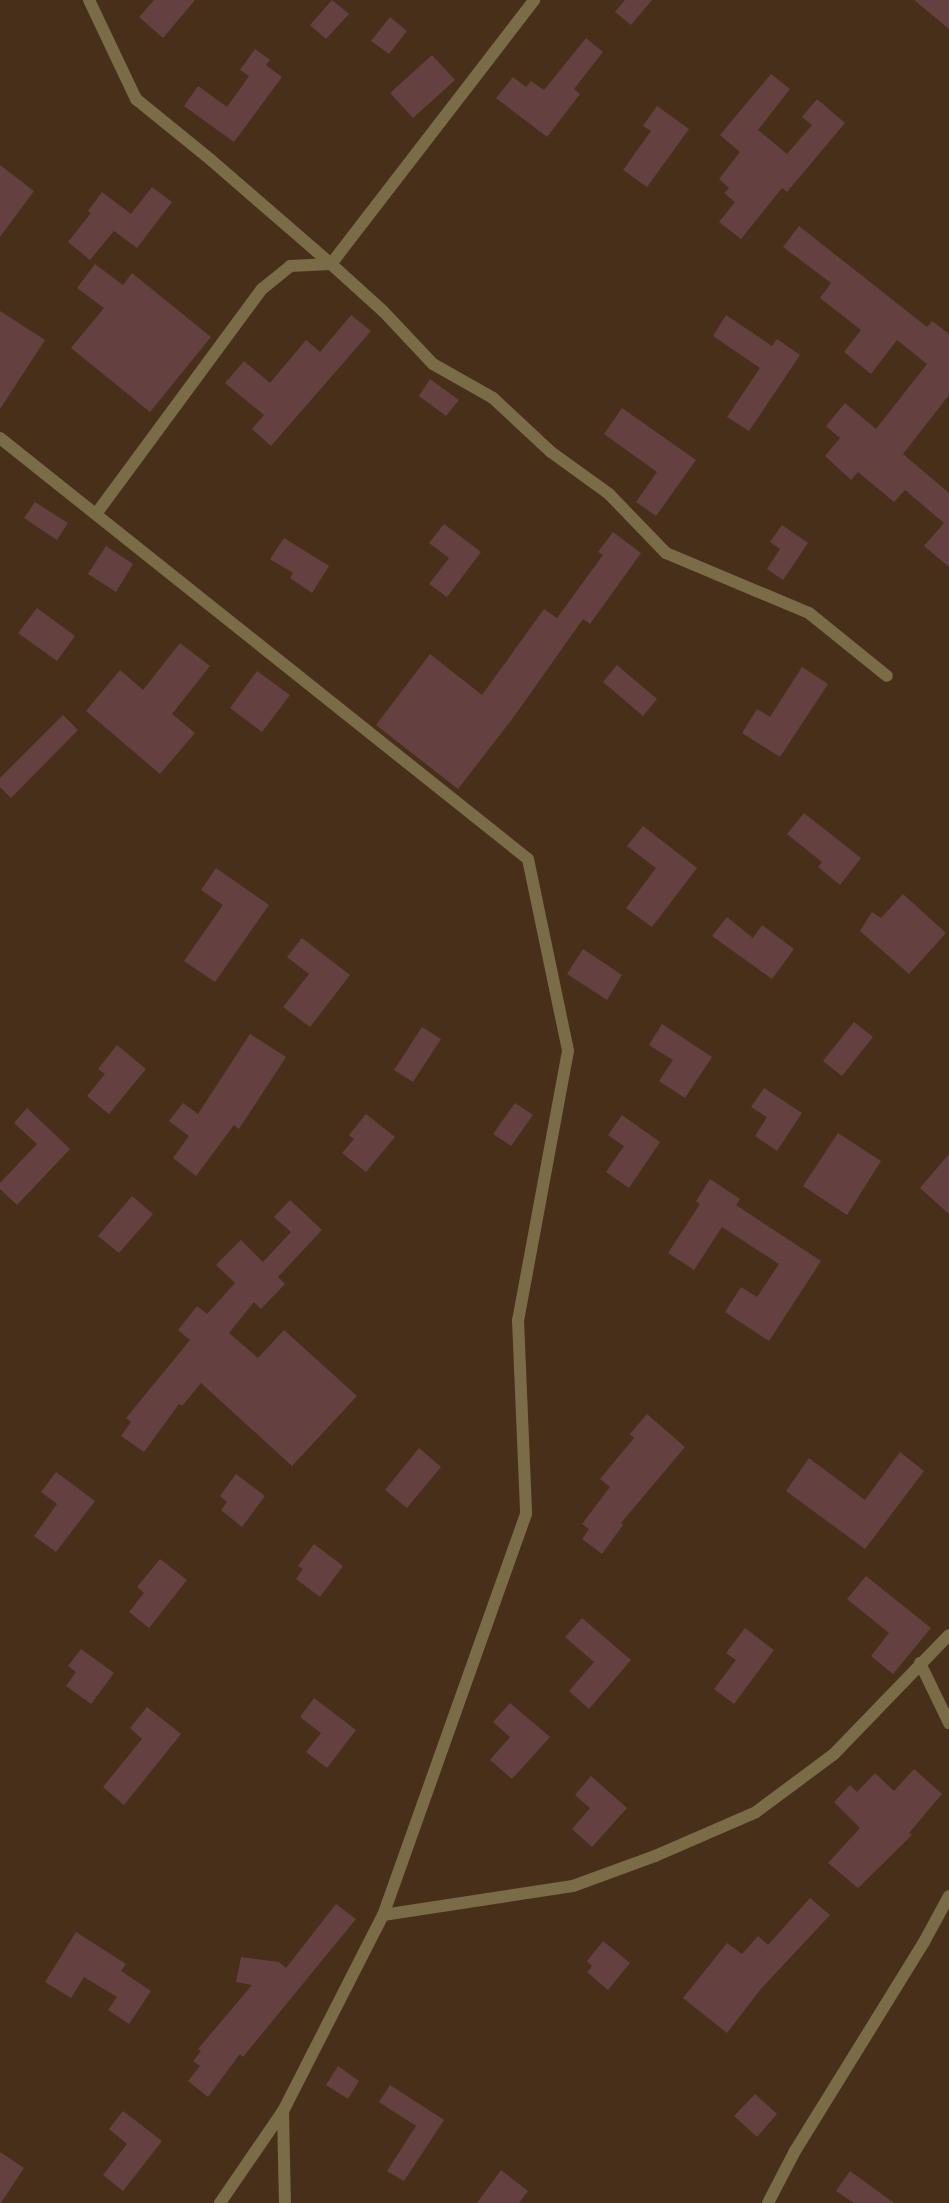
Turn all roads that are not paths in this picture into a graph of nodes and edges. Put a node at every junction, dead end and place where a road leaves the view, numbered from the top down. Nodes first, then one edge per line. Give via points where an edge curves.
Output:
1 (89, 0) edge
2 (534, 0) edge
3 (331, 264) junction
4 (0, 438) edge
5 (96, 514) junction
6 (887, 676) dead end
7 (949, 1634) edge
8 (920, 1663) junction
9 (949, 1722) edge
10 (949, 1896) edge
11 (383, 1915) junction
12 (283, 2111) junction
13 (220, 2203) edge
14 (285, 2203) edge
15 (768, 2203) edge

1 - 3 street via 136,99
2 - 3 street
3 - 5 street via 290,266 262,289
3 - 6 street via 383,311 433,364 493,398 551,452 609,494 666,553 809,613
4 - 5 street
5 - 11 street via 528,859 568,1050 518,1320 526,1514
7 - 8 street
8 - 9 street
8 - 11 street via 834,1754 756,1812 656,1856 572,1886
10 - 15 street via 795,2151
11 - 12 street
12 - 13 street
12 - 14 street

